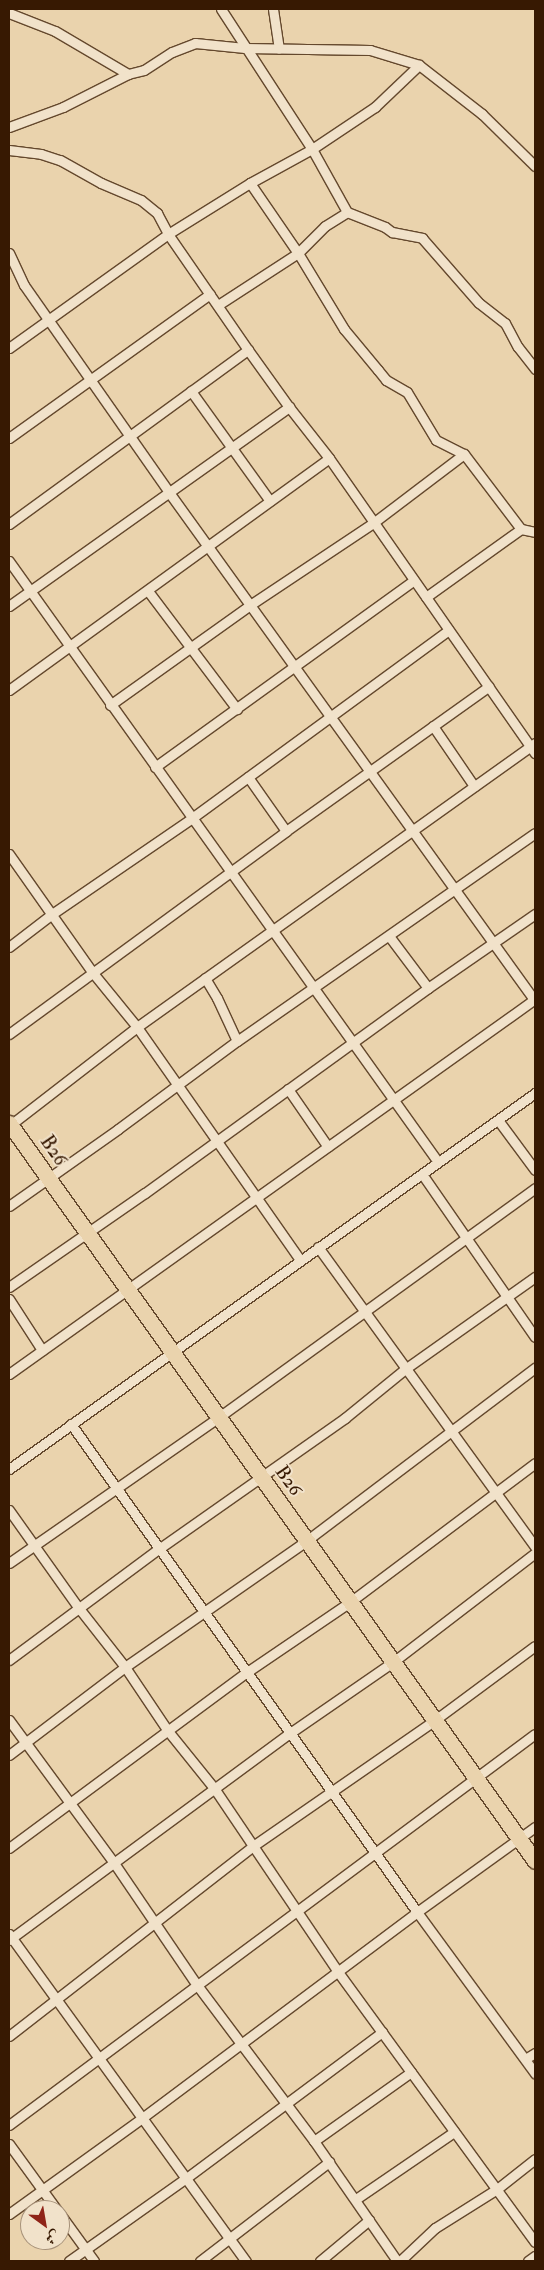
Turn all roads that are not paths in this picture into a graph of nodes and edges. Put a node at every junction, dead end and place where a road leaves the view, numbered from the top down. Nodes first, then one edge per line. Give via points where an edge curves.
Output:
1 (221, 9) edge
2 (273, 9) edge
3 (9, 13) edge
4 (245, 48) junction
5 (279, 49) junction
6 (419, 65) junction
7 (128, 74) junction
8 (9, 126) edge
9 (9, 150) edge
10 (312, 150) junction
11 (535, 166) edge
12 (250, 183) junction
13 (347, 212) junction
14 (168, 234) junction
15 (9, 253) edge
16 (298, 253) junction
17 (18, 273) junction
18 (9, 277) edge
19 (210, 294) junction
20 (218, 306) junction
21 (49, 320) junction
22 (9, 348) edge
23 (248, 350) junction
24 (535, 369) edge
25 (90, 377) junction
26 (191, 391) junction
27 (289, 407) junction
28 (130, 435) junction
29 (9, 438) edge
30 (231, 446) junction
31 (464, 454) junction
32 (329, 458) junction
33 (168, 492) junction
34 (270, 501) junction
35 (373, 522) junction
36 (9, 524) edge
37 (521, 529) junction
38 (535, 532) edge
39 (208, 547) junction
40 (9, 562) edge
41 (414, 580) junction
42 (29, 591) junction
43 (148, 591) junction
44 (426, 597) junction
45 (250, 604) junction
46 (9, 606) edge
47 (449, 630) junction
48 (70, 647) junction
49 (190, 648) junction
50 (295, 667) junction
51 (489, 686) junction
52 (9, 690) edge
53 (110, 705) junction
54 (236, 709) junction
55 (331, 716) junction
56 (433, 726) junction
57 (534, 748) edge
58 (155, 767) junction
59 (369, 770) junction
60 (248, 777) junction
61 (474, 786) junction
62 (192, 818) junction
63 (412, 830) junction
64 (286, 831) junction
65 (535, 833) edge
66 (10, 858) edge
67 (230, 872) junction
68 (454, 890) junction
69 (52, 914) junction
70 (535, 914) edge
71 (272, 930) junction
72 (389, 936) junction
73 (494, 944) junction
74 (9, 947) edge
75 (93, 972) junction
76 (204, 978) junction
77 (313, 988) junction
78 (428, 988) junction
79 (535, 1000) edge
80 (137, 1027) junction
81 (9, 1034) edge
82 (237, 1041) junction
83 (353, 1043) junction
84 (178, 1086) junction
85 (288, 1089) junction
86 (535, 1093) edge
87 (394, 1100) junction
88 (498, 1120) junction
89 (9, 1124) edge
90 (217, 1142) junction
91 (328, 1147) junction
92 (438, 1162) junction
93 (535, 1170) edge
94 (422, 1174) junction
95 (48, 1179) junction
96 (535, 1188) edge
97 (256, 1198) junction
98 (9, 1206) edge
99 (87, 1233) junction
100 (467, 1237) junction
101 (318, 1247) junction
102 (300, 1260) junction
103 (535, 1277) edge
104 (9, 1287) edge
105 (127, 1289) junction
106 (507, 1296) junction
107 (9, 1298) edge
108 (364, 1311) junction
109 (535, 1337) edge
110 (42, 1350) junction
111 (173, 1353) junction
112 (535, 1368) edge
113 (405, 1369) junction
114 (9, 1374) edge
115 (219, 1417) junction
116 (71, 1424) junction
117 (451, 1431) junction
118 (535, 1463) edge
119 (9, 1469) edge
120 (260, 1476) junction
121 (116, 1487) junction
122 (496, 1492) junction
123 (9, 1510) edge
124 (306, 1541) junction
125 (33, 1545) junction
126 (535, 1546) edge
127 (160, 1548) junction
128 (535, 1553) edge
129 (9, 1563) edge
130 (350, 1602) junction
131 (78, 1607) junction
132 (204, 1612) junction
133 (535, 1646) edge
134 (9, 1660) edge
135 (393, 1662) junction
136 (125, 1668) junction
137 (247, 1672) junction
138 (9, 1720) edge
139 (435, 1720) junction
140 (168, 1731) junction
141 (290, 1733) junction
142 (535, 1734) edge
143 (26, 1742) junction
144 (9, 1755) edge
145 (476, 1778) junction
146 (214, 1788) junction
147 (332, 1792) junction
148 (69, 1804) junction
149 (535, 1827) edge
150 (519, 1839) junction
151 (253, 1846) junction
152 (9, 1848) edge
153 (375, 1852) junction
154 (535, 1861) edge
155 (114, 1863) junction
156 (297, 1910) junction
157 (417, 1912) junction
158 (155, 1923) junction
159 (10, 1937) edge
160 (338, 1972) junction
161 (198, 1985) junction
162 (55, 1999) junction
163 (382, 2032) junction
164 (9, 2036) edge
165 (242, 2043) junction
166 (535, 2053) edge
167 (99, 2058) junction
168 (525, 2060) junction
169 (411, 2072) junction
170 (535, 2073) edge
171 (284, 2104) junction
172 (142, 2118) junction
173 (9, 2125) edge
174 (454, 2132) junction
175 (314, 2141) junction
176 (9, 2144) edge
177 (535, 2159) edge
178 (329, 2162) junction
179 (185, 2179) junction
180 (496, 2189) junction
181 (43, 2191) junction
182 (356, 2199) junction
183 (50, 2200) edge
184 (9, 2214) edge
185 (369, 2220) junction
186 (70, 2228) edge
187 (230, 2239) junction
188 (535, 2242) edge
189 (86, 2250) junction
190 (535, 2256) edge
191 (69, 2261) edge
192 (94, 2261) edge
193 (200, 2261) edge
194 (246, 2261) edge
195 (320, 2261) edge
196 (399, 2261) edge
197 (528, 2261) edge

1 - 4 street
2 - 5 street
3 - 7 street via 55,31
4 - 5 street
4 - 7 street via 195,43 172,52 144,70
4 - 10 street
5 - 6 street via 370,50
6 - 10 street via 375,107
6 - 11 street via 482,114
7 - 8 street via 63,107
9 - 14 street via 60,160 101,184 141,200 157,213
10 - 12 street
10 - 13 street
12 - 14 street
12 - 16 street
13 - 16 street via 326,226
13 - 24 street via 392,232 422,238 479,303 505,323
14 - 19 street
14 - 21 street
15 - 17 street
16 - 20 street
16 - 31 street via 344,328 386,380 407,392 436,440
17 - 18 street
17 - 21 street
19 - 20 street
19 - 25 street
20 - 23 street
21 - 22 street
21 - 25 street
23 - 26 street
23 - 27 street
25 - 28 street
25 - 29 street
26 - 28 street
26 - 30 street
27 - 30 street
27 - 32 street
28 - 33 street
28 - 36 street
30 - 33 street
30 - 34 street
31 - 35 street
31 - 37 street
32 - 34 street
32 - 35 street
33 - 39 street
33 - 42 street
34 - 39 street
35 - 41 street
35 - 45 street
37 - 38 street
37 - 44 street
39 - 43 street
39 - 45 street
40 - 42 street
41 - 44 street
41 - 50 street
42 - 46 street
42 - 48 street
43 - 48 street
43 - 49 street
44 - 47 street
45 - 49 street
45 - 50 street
47 - 51 street
47 - 55 street
48 - 52 street
48 - 53 street
49 - 53 street
49 - 54 street
50 - 54 street
50 - 55 street
51 - 56 street
51 - 57 street
53 - 58 street
54 - 58 street
55 - 59 street
55 - 60 street
56 - 59 street
56 - 61 street
57 - 61 street
58 - 62 street
59 - 63 street
59 - 64 street
60 - 62 street
60 - 64 street
61 - 63 street
62 - 67 street
62 - 69 street
63 - 68 street
63 - 71 street
64 - 67 street
65 - 68 street
66 - 69 street
67 - 71 street
67 - 75 street
68 - 72 street
68 - 73 street
69 - 74 street
69 - 75 street
70 - 73 street
71 - 76 street
71 - 77 street
72 - 77 street
72 - 78 street
73 - 78 street
73 - 79 street
75 - 80 street
75 - 81 street
76 - 80 street
76 - 82 street
77 - 82 street
77 - 83 street
78 - 83 street
79 - 87 street
80 - 84 street
80 - 89 street
82 - 84 street
83 - 85 street
83 - 87 street
84 - 90 street
84 - 95 street
85 - 90 street
85 - 91 street
86 - 88 street
87 - 91 street
87 - 92 street
88 - 92 street
88 - 93 street
89 - 95 highway, B26
90 - 97 street
90 - 99 street
91 - 97 street
92 - 94 street
94 - 100 street
94 - 101 street
95 - 98 street
95 - 99 highway, B26
96 - 100 street
97 - 102 street
97 - 105 street
99 - 104 street
99 - 105 highway, B26
100 - 106 street
100 - 108 street
101 - 102 street
101 - 108 street
102 - 111 street
103 - 106 street
105 - 110 street
105 - 111 highway, B26
106 - 109 street
106 - 113 street
107 - 110 street
108 - 113 street
108 - 115 street
110 - 114 street
111 - 115 highway, B26
111 - 116 street
112 - 117 street
113 - 117 street
113 - 120 street via 345,1418
115 - 120 highway, B26
115 - 121 street
116 - 119 street
116 - 121 street
117 - 122 street
117 - 124 street
118 - 122 street
120 - 124 highway, B26
120 - 127 street
121 - 125 street
121 - 127 street
122 - 126 street
122 - 130 street
123 - 125 street
124 - 130 highway, B26
124 - 132 street
125 - 129 street
125 - 131 street
127 - 131 street
127 - 132 street
128 - 135 street
130 - 135 highway, B26
130 - 137 street
131 - 134 street
131 - 136 street
132 - 136 street
132 - 137 street
133 - 139 street
135 - 139 highway, B26
135 - 141 street
136 - 140 street
136 - 143 street
137 - 140 street
137 - 141 street
138 - 143 street
139 - 145 highway, B26
139 - 147 street
140 - 146 street
140 - 148 street
141 - 146 street
141 - 147 street
142 - 145 street
143 - 144 street
143 - 148 street
145 - 150 highway, B26
145 - 153 street
146 - 151 street
146 - 155 street
147 - 151 street
147 - 153 street
148 - 152 street
148 - 155 street
149 - 150 street
150 - 154 highway, B26
150 - 157 street
151 - 156 street
151 - 158 street
153 - 156 street
153 - 157 street
155 - 158 street
155 - 159 street
156 - 160 street
156 - 161 street
157 - 160 street
157 - 168 street
158 - 161 street
158 - 162 street
159 - 162 street
160 - 163 street
160 - 165 street
161 - 165 street
161 - 167 street
162 - 164 street
162 - 167 street
163 - 169 street
163 - 171 street
165 - 171 street
165 - 172 street
166 - 168 street
167 - 172 street
167 - 173 street
168 - 170 street
169 - 174 street
169 - 175 street
171 - 175 street
171 - 179 street
172 - 179 street
172 - 181 street
174 - 180 street
174 - 182 street
175 - 178 street
176 - 181 street
177 - 180 street
178 - 182 street
178 - 187 street
179 - 187 street
179 - 189 street
180 - 188 street
180 - 196 street via 435,2228
181 - 183 street
181 - 184 street
182 - 185 street
185 - 195 street
185 - 196 street
186 - 189 street
187 - 193 street
187 - 194 street
189 - 191 street
189 - 192 street
190 - 197 street

